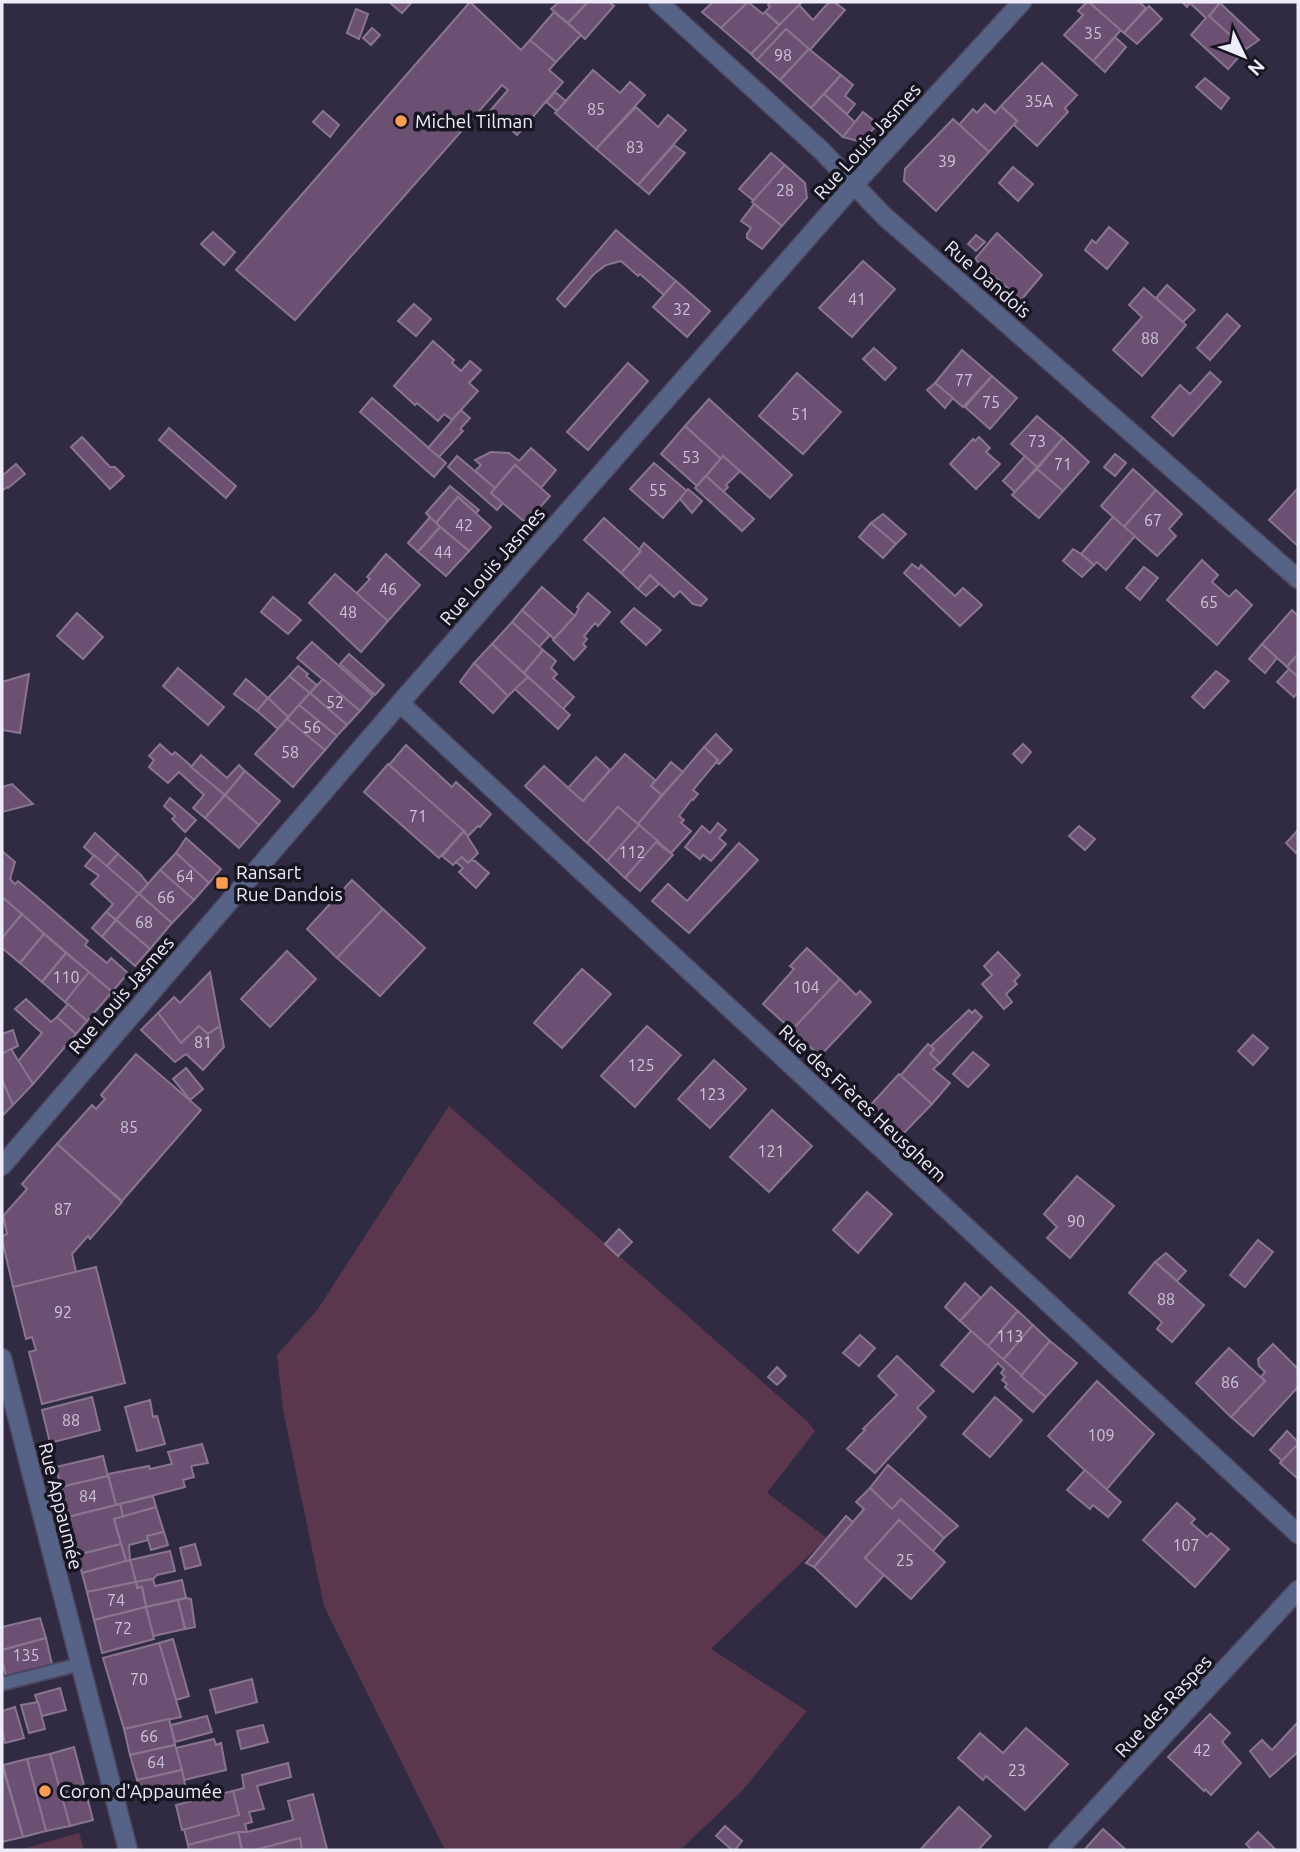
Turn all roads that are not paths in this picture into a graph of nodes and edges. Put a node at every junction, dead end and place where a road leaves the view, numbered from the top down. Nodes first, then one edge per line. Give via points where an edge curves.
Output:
1 (658, 2) edge
2 (1022, 2) edge
3 (854, 185) junction
4 (1298, 579) edge
5 (400, 703) junction
6 (2, 1166) edge
7 (2, 1358) edge
8 (1298, 1534) edge
9 (1298, 1590) edge
10 (80, 1664) junction
11 (2, 1684) edge
12 (128, 1850) edge
13 (1058, 1850) edge

1 - 3 street, Rue Dandois via 822,150
2 - 3 street, Rue Louis Jasmes
3 - 4 street, Rue Dandois
3 - 5 street, Rue Louis Jasmes
5 - 6 street, Rue Louis Jasmes
5 - 8 street, Rue des Frères Heusghem
7 - 10 street, Rue Appaumée
9 - 13 street, Rue des Raspes
10 - 11 lane
10 - 12 street, Rue Appaumée

